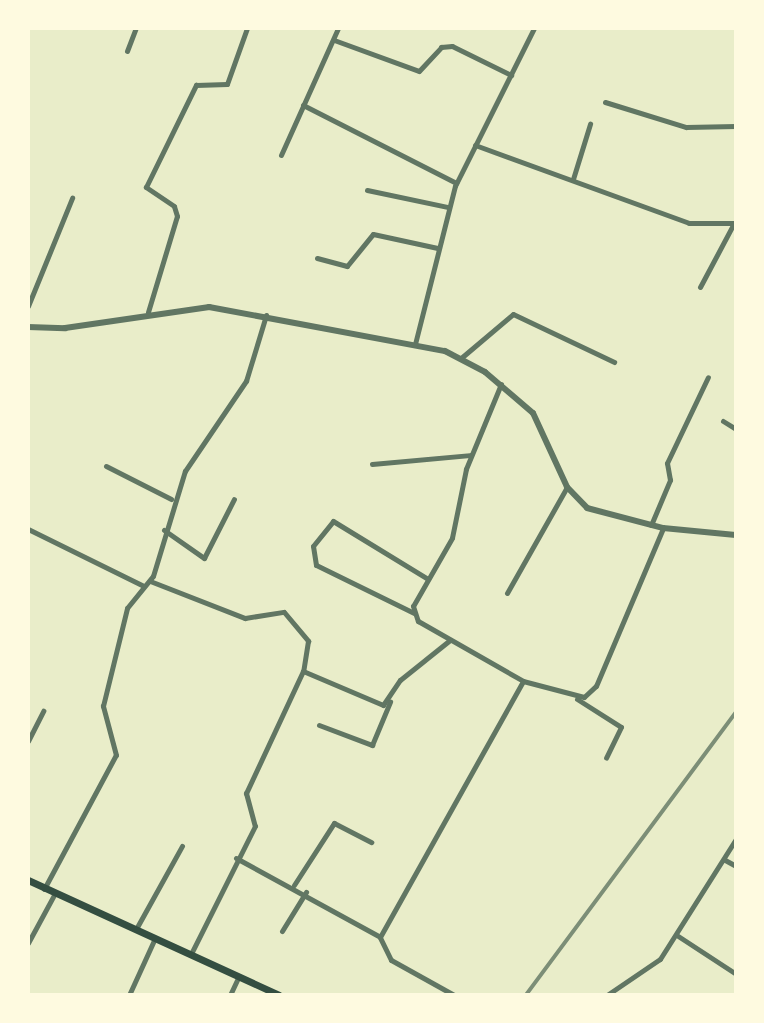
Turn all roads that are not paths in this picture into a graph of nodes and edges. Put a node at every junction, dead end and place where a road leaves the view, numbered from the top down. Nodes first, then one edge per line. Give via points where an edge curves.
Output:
1 (135, 28) edge
2 (247, 28) edge
3 (338, 28) edge
4 (534, 28) edge
5 (334, 40) junction
6 (127, 51) dead end
7 (511, 75) junction
8 (605, 102) dead end
9 (303, 106) junction
10 (590, 124) dead end
11 (736, 126) edge
12 (475, 145) junction
13 (281, 155) dead end
14 (573, 179) junction
15 (456, 183) junction
16 (366, 190) dead end
17 (72, 198) dead end
18 (448, 207) junction
19 (735, 223) edge
20 (438, 248) junction
21 (317, 258) dead end
22 (700, 287) dead end
23 (28, 306) edge
24 (148, 312) junction
25 (266, 315) junction
26 (28, 327) edge
27 (415, 344) junction
28 (461, 358) junction
29 (614, 362) dead end
30 (708, 377) dead end
31 (500, 384) junction
32 (723, 421) dead end
33 (736, 429) edge
34 (470, 455) junction
35 (372, 464) dead end
36 (106, 466) dead end
37 (566, 487) junction
38 (171, 499) junction
39 (234, 499) dead end
40 (650, 525) junction
41 (663, 528) junction
42 (28, 529) edge
43 (164, 530) junction
44 (736, 535) edge
45 (428, 579) junction
46 (150, 581) junction
47 (144, 586) junction
48 (507, 593) dead end
49 (414, 614) junction
50 (450, 640) junction
51 (303, 671) junction
52 (523, 681) junction
53 (577, 699) junction
54 (390, 701) junction
55 (43, 711) dead end
56 (319, 725) dead end
57 (28, 741) edge
58 (606, 758) dead end
59 (736, 839) edge
60 (371, 842) dead end
61 (181, 846) dead end
62 (236, 858) junction
63 (725, 860) junction
64 (736, 866) edge
65 (28, 880) edge
66 (294, 885) junction
67 (44, 889) junction
68 (306, 892) junction
69 (55, 893) junction
70 (136, 929) junction
71 (282, 931) dead end
72 (678, 936) junction
73 (380, 937) junction
74 (155, 938) junction
75 (28, 943) edge
76 (191, 954) junction
77 (736, 974) edge
78 (239, 976) junction
79 (129, 995) edge
80 (230, 995) edge
81 (279, 995) edge
82 (454, 995) edge
83 (607, 995) edge

1 - 6 street
2 - 24 street via 227,84 196,85 146,187 174,206 177,216
3 - 5 street
4 - 7 street
5 - 7 street via 419,71 441,47 452,46
5 - 9 street
7 - 12 street
8 - 11 street via 686,127
9 - 13 street
9 - 15 street
10 - 14 street
12 - 14 street
12 - 15 street
14 - 19 street via 695,225
15 - 18 street
16 - 18 street
17 - 23 street
18 - 20 street
19 - 22 street
20 - 21 street via 373,234 350,264
20 - 27 street
24 - 25 street via 209,307
24 - 26 street via 65,328
25 - 27 street
25 - 38 street via 246,381
27 - 28 street
28 - 29 street via 513,314
28 - 31 street
30 - 40 street via 667,463 670,481
31 - 34 street
31 - 37 street via 533,413
32 - 33 street
34 - 35 street
34 - 45 street via 457,525
36 - 38 street
37 - 40 street via 587,509
37 - 48 street
38 - 43 street
39 - 43 street via 204,558
40 - 41 street
41 - 44 street
41 - 53 street via 596,686
42 - 47 street
43 - 46 street
45 - 49 street
45 - 49 street via 333,521 313,546 316,565
46 - 47 street
46 - 51 street via 245,618 284,612 306,635
47 - 67 street via 127,608 103,706 115,760
49 - 50 street
50 - 52 street
50 - 54 street via 400,680
51 - 54 street via 375,704
51 - 62 street via 247,790 256,821
52 - 53 street
52 - 73 street
53 - 58 street via 621,727
54 - 56 street via 372,745
55 - 57 street
59 - 63 street
60 - 66 street via 334,823
61 - 70 street
62 - 66 street
62 - 76 street
63 - 64 street
63 - 72 street
65 - 67 main road
66 - 68 street
67 - 69 main road
68 - 71 street
68 - 73 street
69 - 70 main road
69 - 75 street
70 - 74 main road
72 - 77 street
72 - 83 street via 660,959
73 - 82 street via 391,960
74 - 76 main road
74 - 79 street
76 - 78 main road
78 - 80 street
78 - 81 main road

